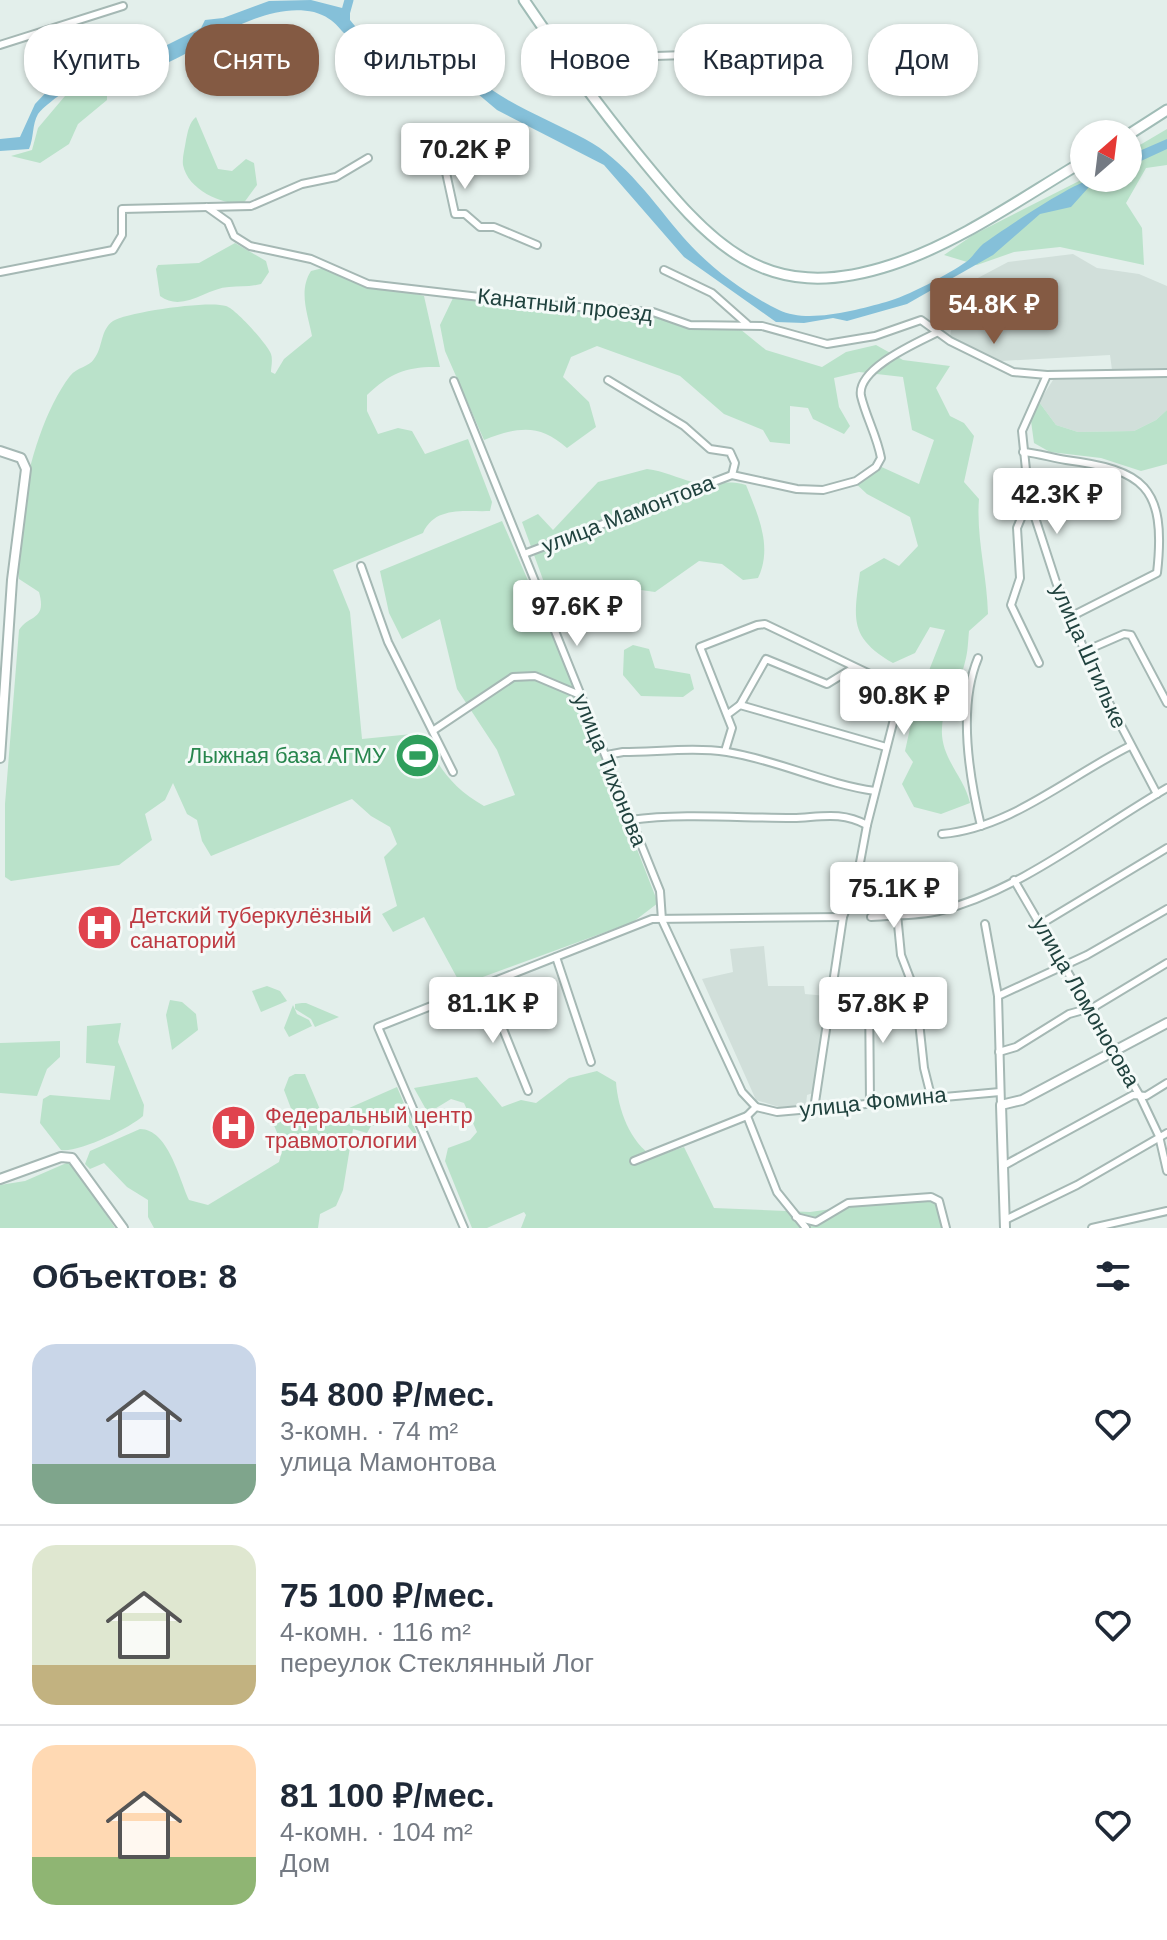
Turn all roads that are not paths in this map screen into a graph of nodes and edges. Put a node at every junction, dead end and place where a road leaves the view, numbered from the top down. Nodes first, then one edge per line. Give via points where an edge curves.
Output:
1 (524, 0) edge
2 (123, 6) dead end
3 (540, 24) edge
4 (0, 45) edge
5 (593, 96) edge
6 (1167, 110) edge
7 (1142, 126) edge
8 (451, 146) dead end
9 (368, 158) dead end
10 (1070, 169) edge
11 (207, 207) junction
12 (537, 245) dead end
13 (664, 270) dead end
14 (0, 272) edge
15 (747, 324) junction
16 (936, 333) junction
17 (1167, 373) edge
18 (1047, 375) junction
19 (608, 380) dead end
20 (454, 381) dead end
21 (0, 451) edge
22 (1023, 452) junction
23 (732, 475) junction
24 (1029, 499) junction
25 (524, 554) junction
26 (361, 566) dead end
27 (1072, 619) junction
28 (1085, 651) junction
29 (978, 658) dead end
30 (1039, 663) dead end
31 (853, 668) junction
32 (905, 676) dead end
33 (900, 692) junction
34 (580, 695) junction
35 (1167, 703) edge
36 (740, 705) junction
37 (728, 714) junction
38 (434, 730) junction
39 (1130, 746) junction
40 (886, 747) junction
41 (725, 751) junction
42 (607, 755) junction
43 (0, 758) edge
44 (453, 772) dead end
45 (1167, 788) edge
46 (875, 791) junction
47 (1157, 794) junction
48 (630, 820) junction
49 (867, 825) junction
50 (981, 826) junction
51 (942, 834) dead end
52 (1167, 848) edge
53 (1014, 880) junction
54 (1167, 909) edge
55 (897, 914) junction
56 (843, 917) junction
57 (871, 917) dead end
58 (662, 920) junction
59 (985, 924) dead end
60 (1041, 924) junction
61 (556, 957) junction
62 (1167, 963) edge
63 (1064, 966) junction
64 (486, 987) junction
65 (869, 989) dead end
66 (998, 996) junction
67 (1089, 1008) junction
68 (1167, 1023) edge
69 (999, 1052) junction
70 (1115, 1052) junction
71 (591, 1062) dead end
72 (1167, 1083) edge
73 (528, 1091) dead end
74 (1000, 1092) junction
75 (931, 1096) junction
76 (1140, 1096) junction
77 (870, 1102) junction
78 (1001, 1105) junction
79 (756, 1107) junction
80 (814, 1109) junction
81 (747, 1116) junction
82 (1163, 1134) edge
83 (634, 1161) dead end
84 (1003, 1166) junction
85 (1167, 1171) edge
86 (0, 1179) edge
87 (1167, 1211) edge
88 (796, 1217) junction
89 (1005, 1224) edge
90 (123, 1228) edge
91 (464, 1228) edge
92 (806, 1228) edge
93 (946, 1228) edge
94 (1092, 1228) edge

1 - 3 main road
2 - 4 street
5 - 10 main road via 697,226 728,251 777,272 827,276 893,264 954,237
6 - 7 main road
8 - 12 street via 445,168 455,214
9 - 11 street via 336,177 302,184 251,206
11 - 14 street via 122,209 122,235 113,250
11 - 15 street, Канатный проезд via 228,222 237,240 311,259 368,284 653,312 690,325
13 - 15 street via 712,293
15 - 16 street, Канатный проезд via 827,344 875,336 921,320
16 - 18 street via 1013,372
16 - 23 street, улица Мамонтова via 899,352 863,382 861,396 881,458 866,475 823,490
17 - 18 street
18 - 22 street, улица Штильке via 1022,431
19 - 23 street, улица Мамонтова via 684,426 710,449 730,452 735,463
20 - 25 street, улица Тихонова
21 - 43 street via 21,458 26,469
22 - 24 street, улица Штильке
22 - 27 street via 1126,469 1160,503 1166,536 1157,573
23 - 25 street, улица Мамонтова
24 - 27 street, улица Штильке
24 - 30 street via 1017,528 1020,578 1011,605
25 - 34 street, улица Тихонова
26 - 38 street via 388,642
27 - 28 street, улица Штильке
28 - 35 street via 1131,635
28 - 39 street, улица Штильке
29 - 50 street via 969,682 967,759
31 - 33 street
31 - 36 street via 827,684 766,659
31 - 37 street via 765,624 702,644
32 - 33 street
33 - 40 street
34 - 38 street via 535,676 513,677
34 - 42 street, улица Тихонова
36 - 37 street
36 - 40 street
37 - 41 street via 732,733
38 - 44 street
39 - 47 street, улица Штильке
39 - 50 street via 1016,812
40 - 46 street
41 - 42 street
41 - 46 street
42 - 48 street, улица Тихонова
45 - 47 street
46 - 49 street
47 - 53 street
48 - 49 street via 826,813
48 - 58 street, улица Тихонова via 662,899
49 - 56 street via 856,884
50 - 51 street
52 - 60 street
53 - 55 street via 944,909
53 - 60 street, улица Ломоносова
54 - 63 street
55 - 57 street
55 - 75 street
56 - 58 street
56 - 80 street
58 - 61 street via 652,919
58 - 79 street, улица Тихонова via 742,1092
59 - 66 street
60 - 63 street, улица Ломоносова
61 - 64 street
61 - 71 street
62 - 67 street
63 - 66 street
63 - 67 street, улица Ломоносова
64 - 73 street
64 - 91 street via 378,1027
65 - 77 street
66 - 69 street
67 - 69 street
67 - 70 street, улица Ломоносова
68 - 70 street
69 - 74 street
70 - 76 street, улица Ломоносова
70 - 78 street via 1022,1100
72 - 76 street
74 - 75 street, улица Фомина
74 - 78 street
75 - 77 street, улица Фомина
76 - 82 street, улица Ломоносова
76 - 84 street via 1133,1095
77 - 80 street, улица Фомина
78 - 84 street
79 - 80 street, улица Фомина via 777,1112
79 - 81 street
81 - 83 street
81 - 88 street via 777,1192
82 - 85 street, улица Ломоносова
82 - 89 street
84 - 89 street
86 - 90 street via 61,1157 72,1158
87 - 94 street
88 - 92 street
88 - 93 street via 816,1222 848,1203 931,1197 939,1201

